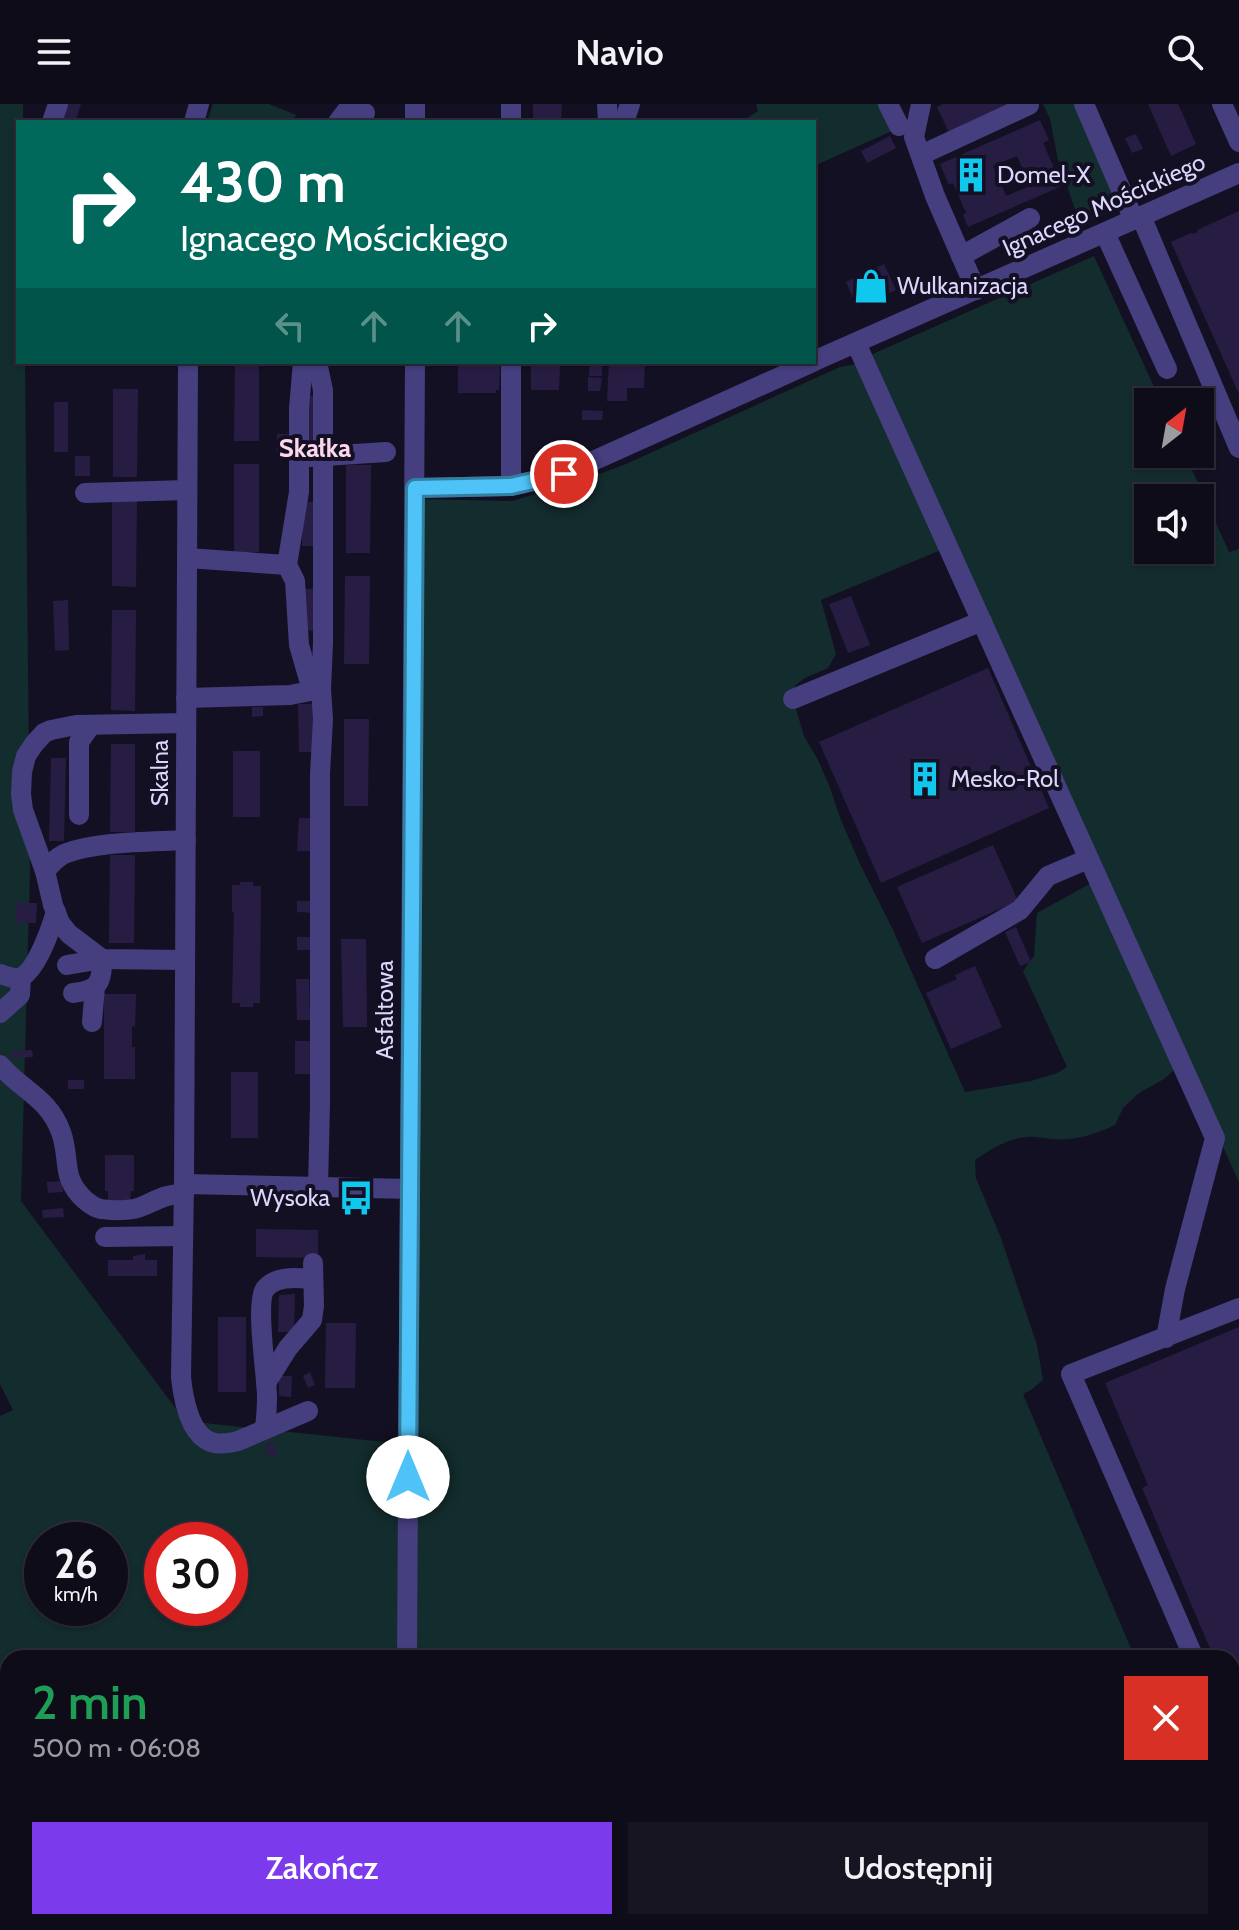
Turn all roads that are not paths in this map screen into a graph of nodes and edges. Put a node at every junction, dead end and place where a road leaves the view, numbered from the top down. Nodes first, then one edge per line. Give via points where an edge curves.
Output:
1 (888, 104) edge
2 (921, 104) edge
3 (1084, 104) edge
4 (1222, 104) edge
5 (1029, 105) edge
6 (365, 113) dead end
7 (340, 120) edge
8 (899, 126) dead end
9 (1239, 142) edge
10 (921, 155) junction
11 (1239, 173) edge
12 (1030, 218) dead end
13 (1138, 218) junction
14 (1105, 233) junction
15 (961, 256) junction
16 (976, 290) junction
17 (856, 343) junction
18 (816, 361) edge
19 (188, 364) edge
20 (303, 364) edge
21 (317, 364) edge
22 (415, 364) edge
23 (511, 364) edge
24 (809, 364) edge
25 (1167, 369) dead end
26 (1239, 448) edge
27 (386, 452) dead end
28 (323, 457) junction
29 (300, 458) junction
30 (511, 486) junction
31 (415, 488) junction
32 (187, 490) junction
33 (85, 493) dead end
34 (187, 558) junction
35 (287, 565) junction
36 (323, 572) junction
37 (982, 621) junction
38 (316, 690) junction
39 (186, 698) junction
40 (793, 699) dead end
41 (186, 723) junction
42 (91, 725) junction
43 (79, 815) dead end
44 (186, 840) junction
45 (1088, 859) junction
46 (45, 871) junction
47 (56, 912) junction
48 (69, 934) junction
49 (46, 940) junction
50 (102, 959) junction
51 (935, 959) dead end
52 (185, 960) junction
53 (67, 965) dead end
54 (0, 974) edge
55 (21, 977) junction
56 (95, 987) junction
57 (73, 993) dead end
58 (0, 1013) edge
59 (92, 1022) dead end
60 (0, 1065) edge
61 (318, 1187) junction
62 (184, 1189) junction
63 (410, 1189) junction
64 (183, 1236) junction
65 (105, 1237) dead end
66 (1239, 1308) edge
67 (1166, 1338) junction
68 (291, 1345) junction
69 (263, 1346) junction
70 (266, 1383) junction
71 (308, 1411) dead end
72 (265, 1429) junction
73 (407, 1650) edge
74 (1191, 1650) edge

1 - 8 street
2 - 10 street via 914,137
3 - 13 street
4 - 9 street
5 - 10 street
6 - 7 street via 351,105
10 - 15 street
11 - 13 street, Ignacego Mościckiego
12 - 15 street
13 - 14 street, Ignacego Mościckiego
13 - 26 street
14 - 16 street, Ignacego Mościckiego
14 - 25 street
15 - 16 street
16 - 17 street, Ignacego Mościckiego
17 - 18 street, Ignacego Mościckiego
17 - 37 street
19 - 32 street, Skalna
20 - 29 street
21 - 28 street via 323,390
22 - 31 street, Asfaltowa
23 - 30 street
24 - 30 street, Ignacego Mościckiego via 564,474
27 - 28 street
28 - 29 street
28 - 36 street
29 - 35 street
30 - 31 street, Ignacego Mościckiego
31 - 63 street, Asfaltowa
32 - 33 street
32 - 34 street, Skalna
34 - 35 street
34 - 39 street, Skalna
35 - 36 street
35 - 38 street via 295,581 299,645
36 - 38 street
37 - 40 street
37 - 45 street
38 - 39 street
38 - 61 street via 323,719
39 - 41 street, Skalna
41 - 42 street
41 - 44 street, Skalna
42 - 43 street via 79,742
42 - 46 street via 44,733 26,756 23,810
44 - 46 street via 79,849 62,855
44 - 52 street, Skalna
45 - 51 street via 1048,876 1020,910
45 - 67 street via 1215,1138
46 - 47 street
47 - 48 street
47 - 49 street
48 - 49 street
48 - 50 street
49 - 55 street
50 - 52 street
50 - 53 street
50 - 56 street
52 - 62 street, Skalna
54 - 55 street
55 - 58 street via 20,995
56 - 57 street
56 - 59 street
60 - 62 street via 54,1118 72,1185 92,1206 134,1209
61 - 62 street
61 - 63 street
62 - 64 street, Skalna
63 - 73 street, Asfaltowa
64 - 65 street
64 - 72 street, Skalna via 181,1377 188,1412 198,1433 210,1442 238,1441
66 - 67 street
67 - 74 street via 1071,1374
68 - 69 street
68 - 69 street via 312,1320 313,1271 265,1288
68 - 70 street
69 - 70 street
70 - 72 street
71 - 72 street

